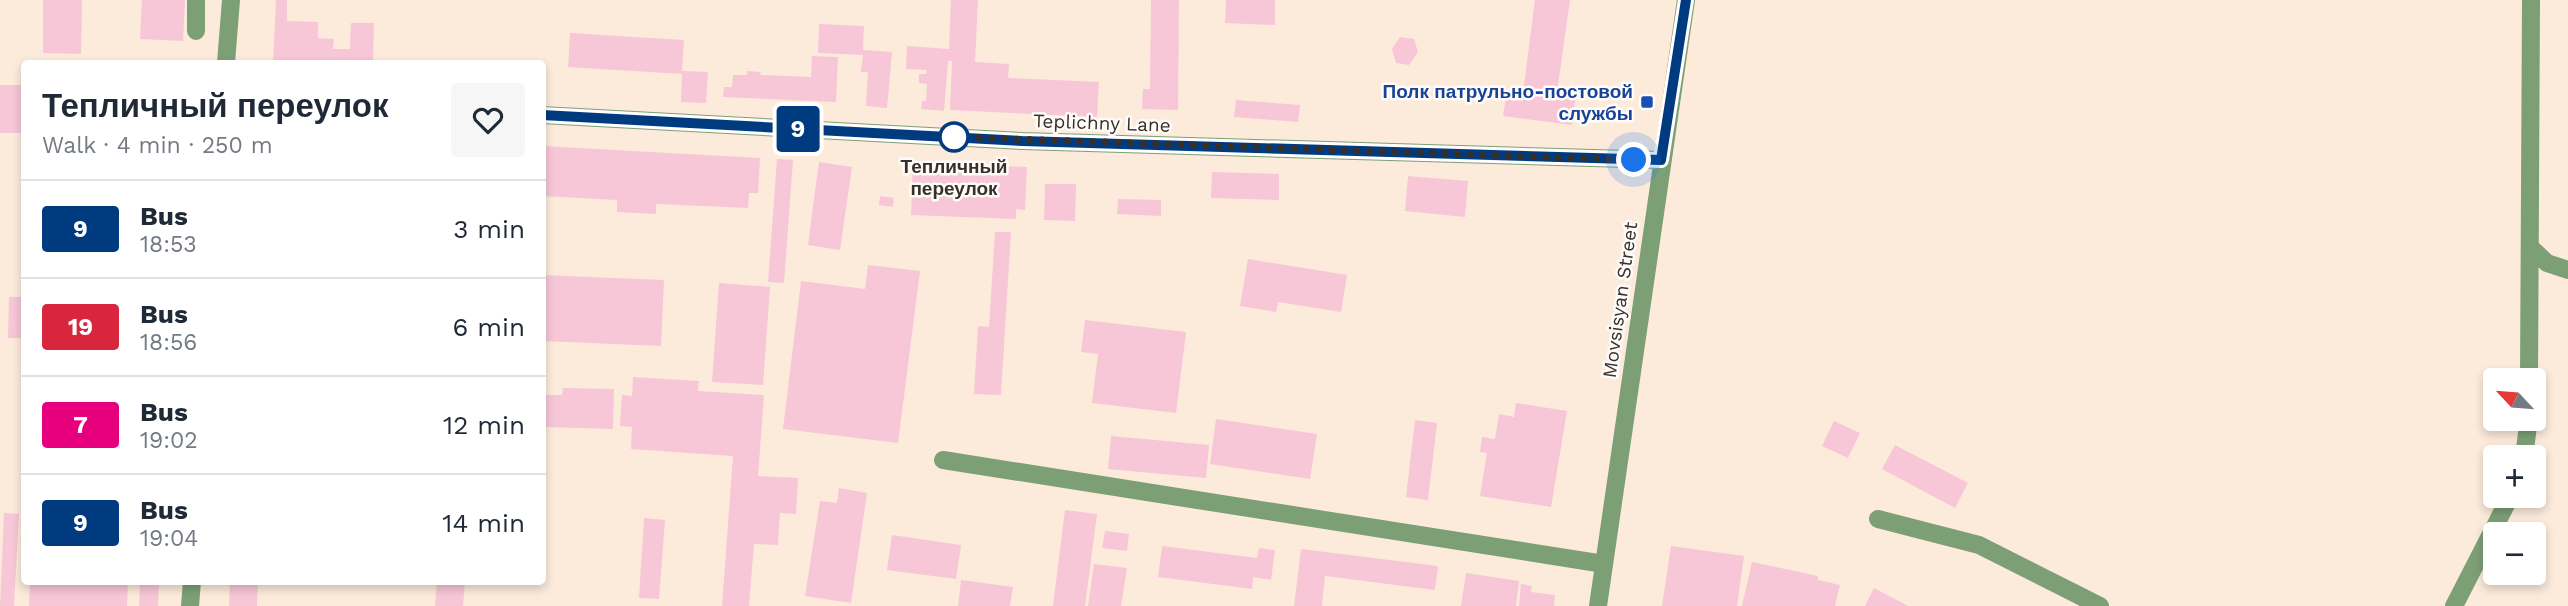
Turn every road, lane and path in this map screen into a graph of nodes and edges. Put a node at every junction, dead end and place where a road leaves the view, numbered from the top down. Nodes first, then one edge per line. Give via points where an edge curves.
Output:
1 (196, 0) edge
2 (231, 0) edge
3 (1686, 0) edge
4 (2532, 0) edge
5 (196, 31) dead end
6 (226, 60) edge
7 (546, 115) edge
8 (1661, 160) junction
9 (2530, 247) junction
10 (2568, 270) edge
11 (2529, 368) edge
12 (943, 460) dead end
13 (2504, 508) edge
14 (1878, 519) dead end
15 (1604, 564) junction
16 (192, 585) edge
17 (190, 606) edge
18 (1598, 606) edge
19 (2099, 606) edge
20 (2454, 606) edge

1 - 5 street
2 - 6 street
3 - 8 street, Movsisyan Street
4 - 9 street
7 - 8 street, Teplichny Lane via 1022,141
8 - 15 street, Movsisyan Street
9 - 10 street via 2547,263
9 - 11 street
12 - 15 street
13 - 20 street
14 - 19 street via 1979,545
15 - 18 street, Movsisyan Street
16 - 17 street

